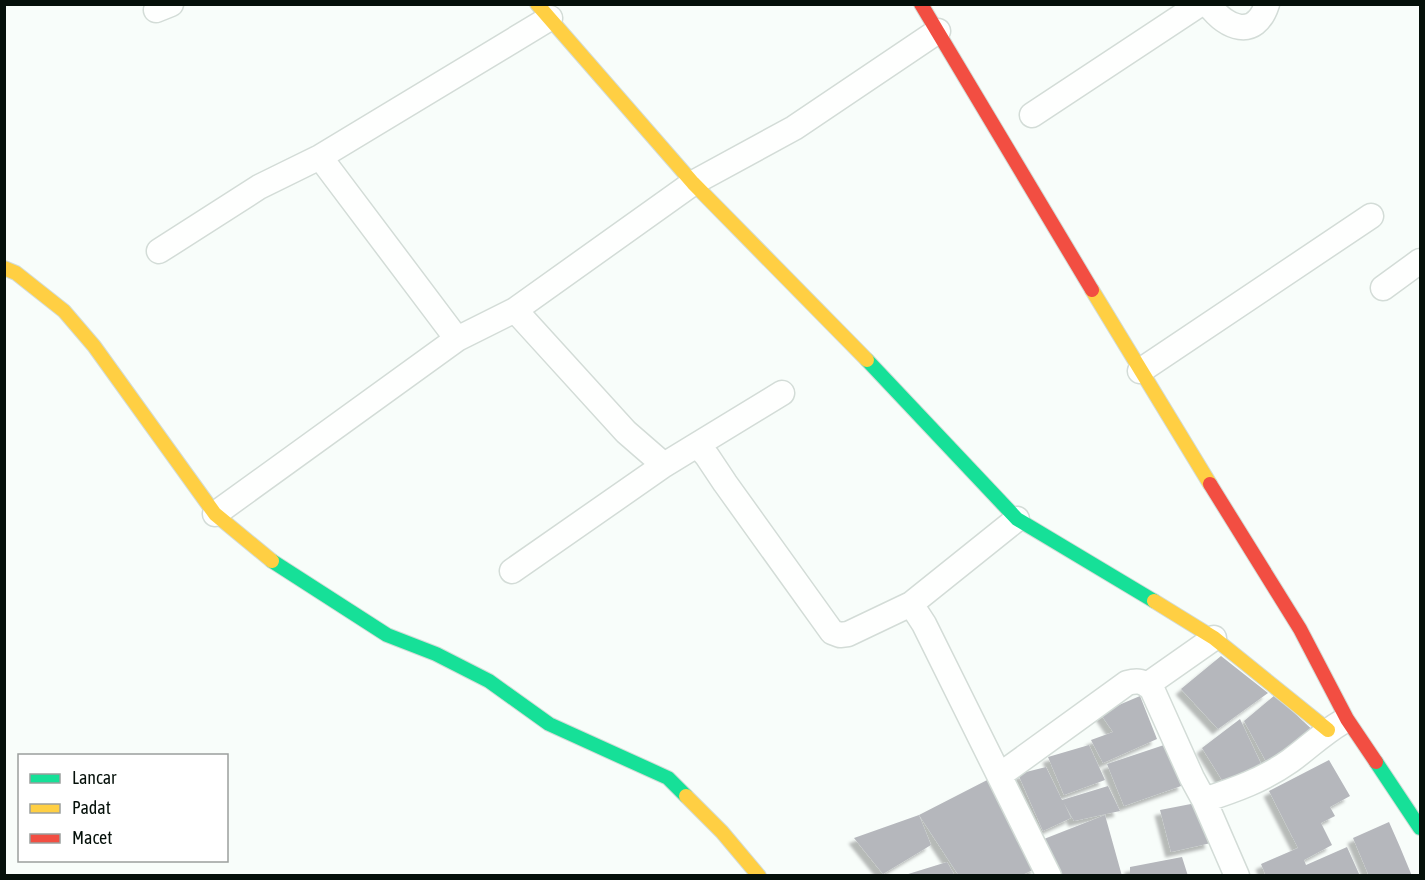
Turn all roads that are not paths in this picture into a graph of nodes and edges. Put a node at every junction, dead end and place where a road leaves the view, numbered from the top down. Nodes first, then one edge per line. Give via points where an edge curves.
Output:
1 (921, 4) edge
2 (1200, 4) edge
3 (1208, 4) edge
4 (1267, 4) edge
5 (543, 11) edge
6 (938, 31) junction
7 (1032, 115) dead end
8 (320, 157) junction
9 (693, 183) junction
10 (1371, 216) dead end
11 (159, 251) dead end
12 (1420, 261) edge
13 (4, 268) edge
14 (1383, 288) dead end
15 (515, 310) junction
16 (457, 339) junction
17 (1140, 371) junction
18 (782, 393) dead end
19 (698, 446) junction
20 (664, 465) junction
21 (215, 514) junction
22 (1017, 519) junction
23 (512, 571) dead end
24 (911, 604) junction
25 (1214, 638) junction
26 (1147, 685) junction
27 (1338, 725) junction
28 (1000, 775) junction
29 (1204, 800) junction
30 (1420, 828) edge
31 (759, 876) edge
32 (1049, 876) edge
33 (1237, 876) edge

1 - 6 street
2 - 7 street
3 - 4 street via 1218,17 1235,27 1249,28 1263,16
5 - 8 street
5 - 9 street
6 - 9 street via 794,128
6 - 17 street
8 - 11 street via 259,187
8 - 16 street
9 - 15 street
9 - 22 street
10 - 17 street
12 - 14 street
13 - 21 street via 64,311 94,346
15 - 16 street
15 - 20 street via 626,432
16 - 21 street
17 - 27 street via 1300,629
18 - 19 street
19 - 20 street
19 - 24 street via 832,632 848,634
20 - 23 street
21 - 31 street via 276,564 387,635 489,681 549,724 668,778
22 - 24 street
22 - 25 street
24 - 28 street
25 - 26 street
25 - 27 street
26 - 28 street via 1143,681 1126,683
26 - 29 street
27 - 29 street via 1266,776
27 - 30 street
28 - 32 street
29 - 33 street

